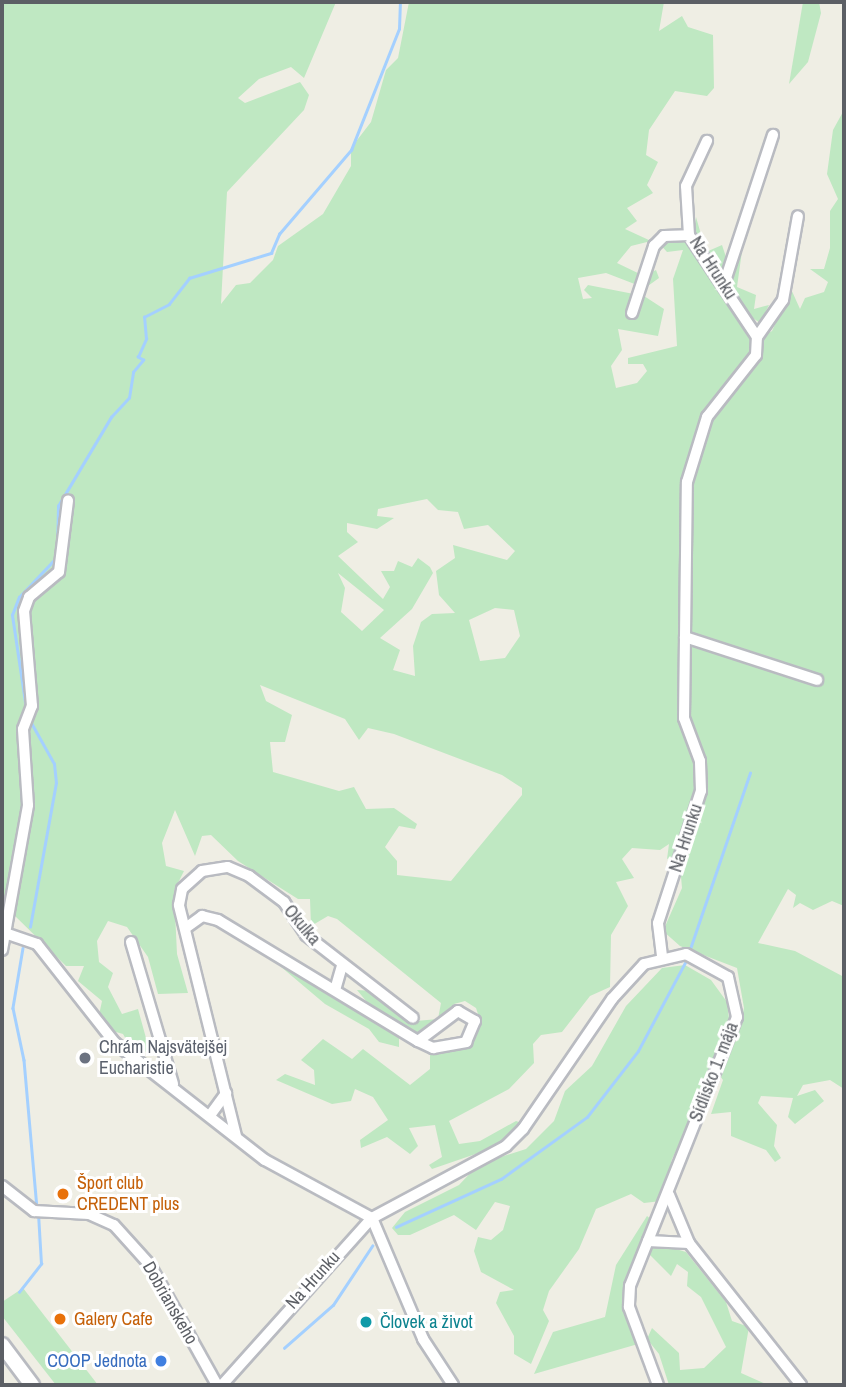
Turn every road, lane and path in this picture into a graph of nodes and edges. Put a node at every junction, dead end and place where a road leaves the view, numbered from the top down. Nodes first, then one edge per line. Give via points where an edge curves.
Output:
1 (773, 135) dead end
2 (707, 141) dead end
3 (798, 216) dead end
4 (689, 235) junction
5 (724, 284) junction
6 (632, 313) dead end
7 (757, 337) junction
8 (68, 501) dead end
9 (685, 637) junction
10 (817, 680) dead end
11 (187, 927) junction
12 (4, 932) edge
13 (131, 942) dead end
14 (2, 950) edge
15 (662, 956) junction
16 (342, 965) junction
17 (335, 990) junction
18 (414, 1018) dead end
19 (418, 1041) junction
20 (165, 1053) junction
21 (150, 1068) junction
22 (173, 1084) junction
23 (226, 1093) junction
24 (211, 1114) junction
25 (236, 1136) junction
26 (2, 1186) edge
27 (669, 1195) junction
28 (372, 1218) junction
29 (648, 1241) junction
30 (689, 1243) junction
31 (2, 1345) edge
32 (2, 1355) edge
33 (18, 1367) junction
34 (32, 1385) edge
35 (219, 1385) edge
36 (453, 1385) edge
37 (658, 1385) edge
38 (801, 1385) edge

1 - 5 street
2 - 4 street, Na Hrunku via 686,186
3 - 7 street via 783,300
4 - 5 street, Na Hrunku
4 - 6 street via 664,236 654,246
5 - 7 street, Na Hrunku
7 - 9 street, Na Hrunku via 756,355 707,417 695,448 687,482
8 - 12 street via 59,572 29,597 24,611 30,709 24,722 28,805
9 - 10 street
9 - 15 street, Na Hrunku via 684,718 700,761 701,791 658,923
11 - 16 street, Okulka via 182,889 202,872 228,867 284,902 306,935
11 - 17 street, Okulka via 202,916 218,920
11 - 23 street, Okulka via 184,941
12 - 14 street
12 - 21 street via 35,943 92,1019
13 - 20 street
15 - 27 street, Sídlisko 1. mája via 699,956 717,966 736,998 731,1039
15 - 28 street, Na Hrunku via 644,964 612,999 506,1146
16 - 17 street
16 - 18 street, Okulka
17 - 19 street, Okulka
19 - 19 street via 433,1048 467,1042 475,1021 458,1011
20 - 21 street
20 - 22 street
21 - 22 street
22 - 24 street
23 - 24 street
23 - 25 street, Okulka
24 - 25 street
25 - 28 street via 290,1179
26 - 35 street, Dobrianskeho via 39,1211 89,1214 114,1225 150,1265
27 - 29 street, Sídlisko 1. mája
27 - 30 street
28 - 35 street, Na Hrunku
28 - 36 street via 424,1339
29 - 30 street
29 - 37 street, Sídlisko 1. mája via 629,1307
30 - 38 street
31 - 33 street
32 - 33 street
33 - 34 street

